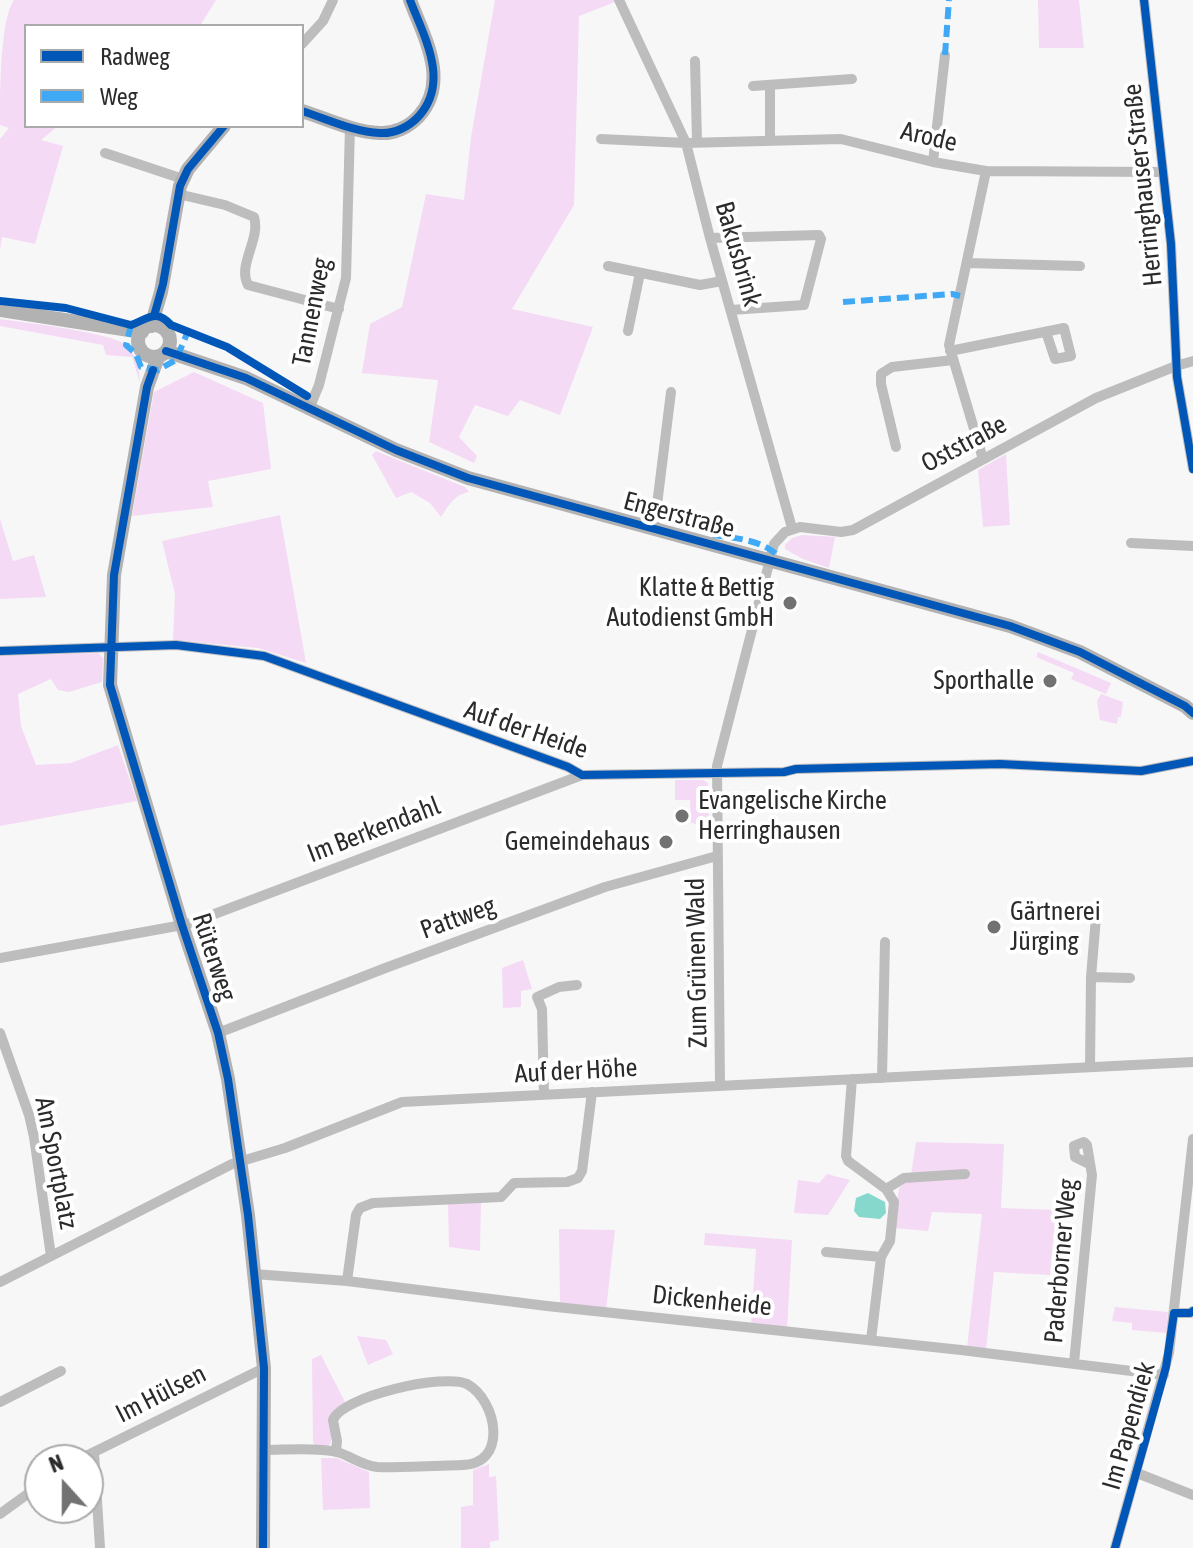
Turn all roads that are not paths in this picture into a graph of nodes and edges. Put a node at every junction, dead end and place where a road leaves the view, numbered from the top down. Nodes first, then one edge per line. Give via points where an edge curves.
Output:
1 (333, 0) edge
2 (410, 0) edge
3 (619, 0) edge
4 (1144, 0) edge
5 (304, 42) edge
6 (945, 55) dead end
7 (695, 61) dead end
8 (852, 79) dead end
9 (770, 85) junction
10 (753, 86) dead end
11 (304, 112) edge
12 (350, 126) junction
13 (223, 128) edge
14 (601, 139) dead end
15 (770, 139) junction
16 (692, 142) junction
17 (105, 153) dead end
18 (933, 162) junction
19 (986, 171) junction
20 (1162, 172) junction
21 (180, 186) junction
22 (710, 238) junction
23 (967, 263) junction
24 (608, 266) dead end
25 (1080, 266) dead end
26 (640, 273) junction
27 (722, 281) junction
28 (339, 309) junction
29 (0, 310) edge
30 (731, 310) junction
31 (628, 331) dead end
32 (1046, 332) dead end
33 (154, 342) junction
34 (951, 355) junction
35 (1193, 361) edge
36 (1176, 366) junction
37 (671, 392) dead end
38 (309, 409) junction
39 (896, 447) dead end
40 (983, 459) junction
41 (1193, 469) edge
42 (792, 528) junction
43 (654, 529) junction
44 (1131, 543) dead end
45 (1193, 546) edge
46 (769, 560) junction
47 (111, 647) junction
48 (0, 651) edge
49 (1190, 709) edge
50 (1193, 761) edge
51 (716, 773) junction
52 (582, 775) junction
53 (717, 856) junction
54 (1093, 910) dead end
55 (182, 925) junction
56 (885, 942) dead end
57 (0, 958) edge
58 (1091, 977) junction
59 (1130, 978) dead end
60 (577, 985) dead end
61 (0, 1033) edge
62 (218, 1033) junction
63 (1193, 1062) edge
64 (1090, 1067) junction
65 (882, 1078) junction
66 (852, 1079) junction
67 (720, 1085) junction
68 (592, 1092) junction
69 (544, 1094) junction
70 (1193, 1139) edge
71 (241, 1162) junction
72 (1089, 1164) dead end
73 (965, 1174) dead end
74 (886, 1189) junction
75 (826, 1252) dead end
76 (51, 1256) junction
77 (881, 1257) junction
78 (254, 1274) junction
79 (347, 1281) junction
80 (0, 1282) edge
81 (1193, 1311) edge
82 (1174, 1313) junction
83 (871, 1340) junction
84 (1074, 1363) junction
85 (264, 1368) junction
86 (61, 1371) dead end
87 (1164, 1375) junction
88 (0, 1402) edge
89 (104, 1447) edge
90 (264, 1450) junction
91 (336, 1452) junction
92 (1137, 1473) junction
93 (1193, 1495) edge
94 (24, 1497) edge
95 (0, 1514) edge
96 (98, 1524) edge
97 (100, 1548) edge
98 (263, 1548) edge
99 (1115, 1548) edge

1 - 5 street
2 - 12 street via 434,69 430,98 403,128 377,133
3 - 16 street, Bakusbrink
4 - 20 street, Herringhauser Straße
6 - 18 street
7 - 16 street
8 - 9 street
9 - 10 street
9 - 15 street
11 - 12 street
12 - 28 street, Tannenweg via 346,278
13 - 21 street
14 - 16 street, Arode
15 - 16 street, Arode
15 - 18 street, Arode via 841,139
16 - 22 street, Bakusbrink
17 - 21 street
18 - 19 street, Arode
19 - 20 street, Arode
19 - 23 street
20 - 36 street, Herringhauser Straße
21 - 28 street via 254,217 244,276 248,285
21 - 33 street, Rüterweg
22 - 27 street, Bakusbrink
22 - 30 street via 819,235 804,305
23 - 25 street
23 - 34 street
24 - 26 street
26 - 27 street via 700,285
26 - 31 street
27 - 30 street, Bakusbrink
28 - 38 street, Tannenweg
29 - 33 street, Engerstraße
30 - 42 street, Bakusbrink
32 - 34 street
33 - 38 street, Engerstraße
33 - 47 street, Rüterweg via 114,575
34 - 39 street via 881,374
34 - 40 street
35 - 36 street, Oststraße
36 - 40 street, Oststraße via 1096,398
36 - 41 street
37 - 43 street
38 - 43 street, Engerstraße via 468,478
40 - 42 street, Oststraße via 853,530
42 - 46 street via 778,537
43 - 46 street, Engerstraße
44 - 45 street
46 - 49 street, Engerstraße via 1034,634
46 - 51 street, Zum Grünen Wald
47 - 48 street, Auf der Heide
47 - 52 street, Auf der Heide via 176,645 264,656
47 - 55 street, Rüterweg via 112,698
50 - 51 street, Auf der Heide via 1153,770 960,764
51 - 52 street, Auf der Heide
51 - 53 street, Zum Grünen Wald
52 - 55 street, Im Berkendahl
53 - 62 street, Pattweg via 605,887
53 - 67 street, Zum Grünen Wald
54 - 58 street
55 - 57 street, Im Berkendahl
55 - 62 street, Rüterweg
56 - 65 street
58 - 59 street
58 - 64 street
60 - 69 street via 537,997 542,1009
61 - 76 street, Am Sportplatz via 29,1115
62 - 71 street, Rüterweg
63 - 64 street, Auf der Höhe
64 - 65 street, Auf der Höhe
65 - 66 street, Auf der Höhe
66 - 67 street, Auf der Höhe
66 - 74 street via 846,1156
67 - 68 street, Auf der Höhe
68 - 69 street, Auf der Höhe
68 - 79 street via 578,1178 514,1183 501,1197 360,1208
69 - 71 street, Auf der Höhe via 402,1102
70 - 82 street, Im Papendiek
71 - 76 street, Auf der Höhe
71 - 78 street, Rüterweg
72 - 84 street, Paderborner Weg
73 - 74 street via 904,1178
74 - 77 street via 894,1202 890,1241
75 - 77 street
76 - 80 street, Auf der Höhe
77 - 83 street
78 - 79 street, Dickenheide
78 - 85 street, Rüterweg
79 - 83 street, Dickenheide
81 - 82 street
82 - 87 street, Im Papendiek
83 - 84 street, Dickenheide
84 - 87 street, Dickenheide
85 - 89 street, Im Hülsen
85 - 90 street, Rüterweg
86 - 88 street
87 - 92 street, Im Papendiek
90 - 91 street
90 - 98 street, Rüterweg
91 - 91 street via 377,1467 468,1465 485,1457 495,1434 480,1395 465,1383 446,1380 344,1406 333,1420
92 - 93 street
92 - 99 street, Im Papendiek
94 - 95 street
96 - 97 street

